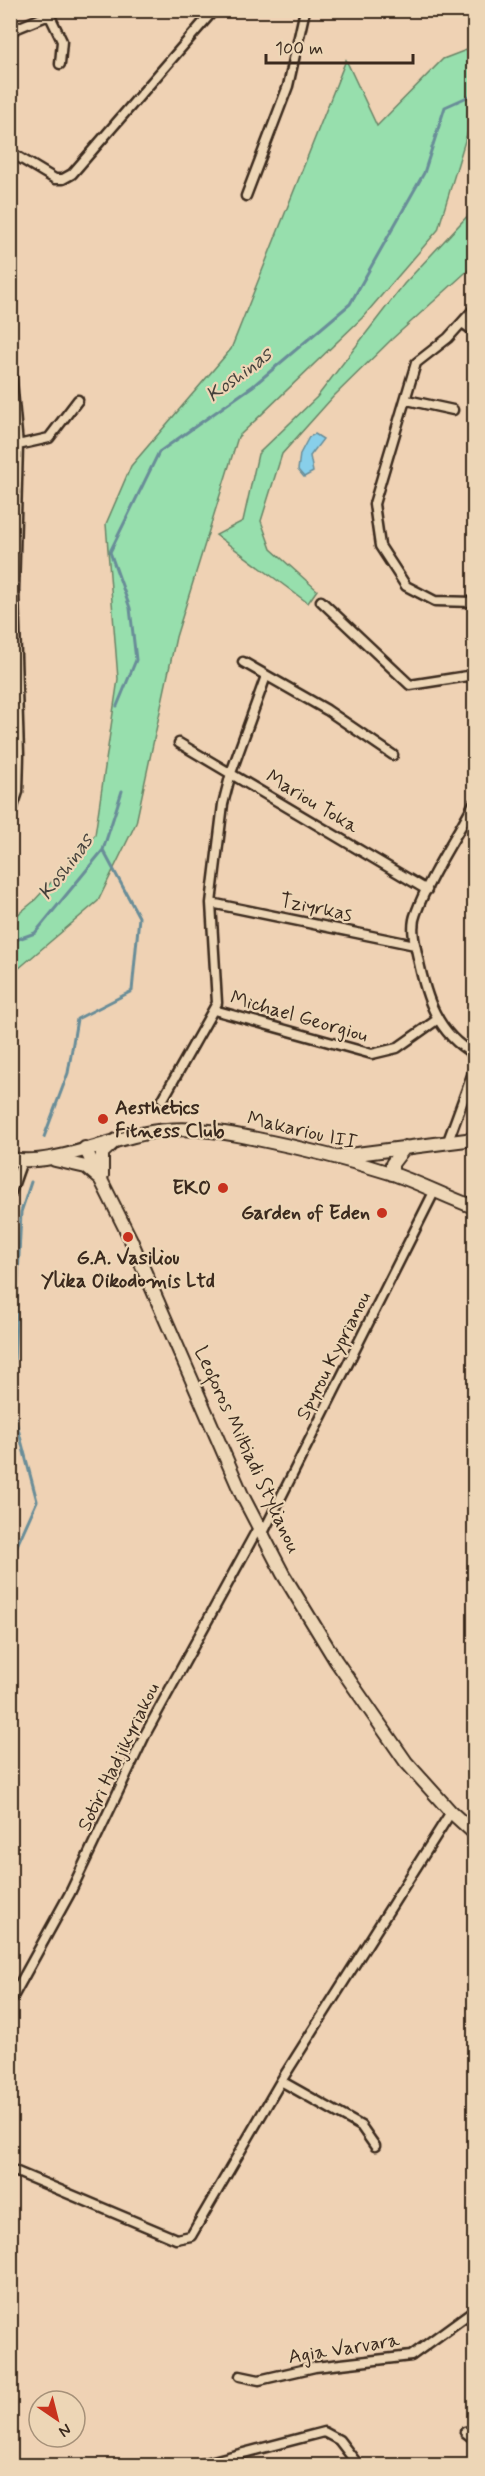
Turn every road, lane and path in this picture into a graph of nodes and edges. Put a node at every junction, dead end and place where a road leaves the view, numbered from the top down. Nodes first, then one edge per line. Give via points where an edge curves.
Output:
1 (214, 10) edge
2 (305, 10) edge
3 (48, 13) edge
4 (10, 31) edge
5 (60, 64) dead end
6 (10, 152) edge
7 (246, 196) dead end
8 (474, 309) edge
9 (462, 322) junction
10 (474, 331) edge
11 (10, 359) edge
12 (407, 399) junction
13 (78, 400) dead end
14 (453, 410) dead end
15 (18, 445) junction
16 (14, 475) edge
17 (12, 589) edge
18 (321, 601) dead end
19 (474, 602) edge
20 (243, 662) dead end
21 (13, 665) edge
22 (474, 675) edge
23 (266, 676) junction
24 (179, 743) dead end
25 (393, 755) dead end
26 (231, 773) junction
27 (474, 803) edge
28 (10, 816) edge
29 (427, 890) junction
30 (211, 903) junction
31 (415, 945) junction
32 (214, 1010) junction
33 (438, 1019) junction
34 (474, 1054) edge
35 (474, 1070) edge
36 (164, 1099) dead end
37 (118, 1138) junction
38 (474, 1139) edge
39 (448, 1141) junction
40 (405, 1147) junction
41 (85, 1148) junction
42 (336, 1157) junction
43 (16, 1159) edge
44 (50, 1159) junction
45 (392, 1174) junction
46 (102, 1180) junction
47 (434, 1192) junction
48 (10, 1195) edge
49 (474, 1208) edge
50 (260, 1531) junction
51 (451, 1812) junction
52 (474, 1833) edge
53 (10, 2002) edge
54 (281, 2082) junction
55 (375, 2146) dead end
56 (10, 2169) edge
57 (474, 2310) edge
58 (240, 2376) dead end
59 (465, 2432) dead end
60 (474, 2439) edge
61 (194, 2466) edge
62 (359, 2466) edge

1 - 6 street via 72,174 55,179
2 - 7 street via 288,86
3 - 4 street
3 - 5 street via 62,41
8 - 9 street
9 - 10 street
9 - 12 street via 416,363
11 - 15 street
12 - 14 street
12 - 19 street via 374,504 380,546 406,586 435,601
13 - 15 street via 49,438
15 - 16 street
16 - 17 street
17 - 21 street
18 - 22 street via 410,685
20 - 23 street
21 - 28 street via 18,792
23 - 25 street via 327,710
23 - 26 street
24 - 26 street, Mariou Toka
26 - 29 street, Mariou Toka
26 - 30 street via 223,804
27 - 29 street
29 - 31 street via 415,914
30 - 31 street, Tziyrkas
30 - 32 street via 218,994
31 - 33 street via 424,989
32 - 33 street, Michael Georgiou via 372,1054 397,1048
32 - 36 street
33 - 34 street
35 - 39 street
37 - 41 main road, Makariou III
37 - 42 main road, Makariou III via 166,1130 206,1131
37 - 46 main road via 102,1153
38 - 39 main road
39 - 40 main road
40 - 42 main road
40 - 45 main road via 392,1164
41 - 44 main road, Makariou III
41 - 46 main road, Leoforos Miltiadi Stylianou
42 - 45 main road, Makariou III
43 - 44 main road, Makariou III
43 - 48 street
44 - 46 main road via 86,1167
45 - 47 main road, Makariou III
46 - 50 main road, Leoforos Miltiadi Stylianou
47 - 49 main road, Makariou III
47 - 50 street, Spyrou Kyprianou
50 - 51 main road, Leoforos Miltiadi Stylianou via 354,1689 406,1762
50 - 53 street, Sotiri Hadjikyriakou via 147,1733 70,1893
51 - 52 main road, Leoforos Miltiadi Stylianou
51 - 54 street
54 - 55 street via 361,2126
54 - 56 street via 195,2233 187,2238 176,2239
57 - 58 street, Agia Varvara via 411,2356 315,2367 260,2380
59 - 60 street
61 - 62 street via 324,2432 339,2439

